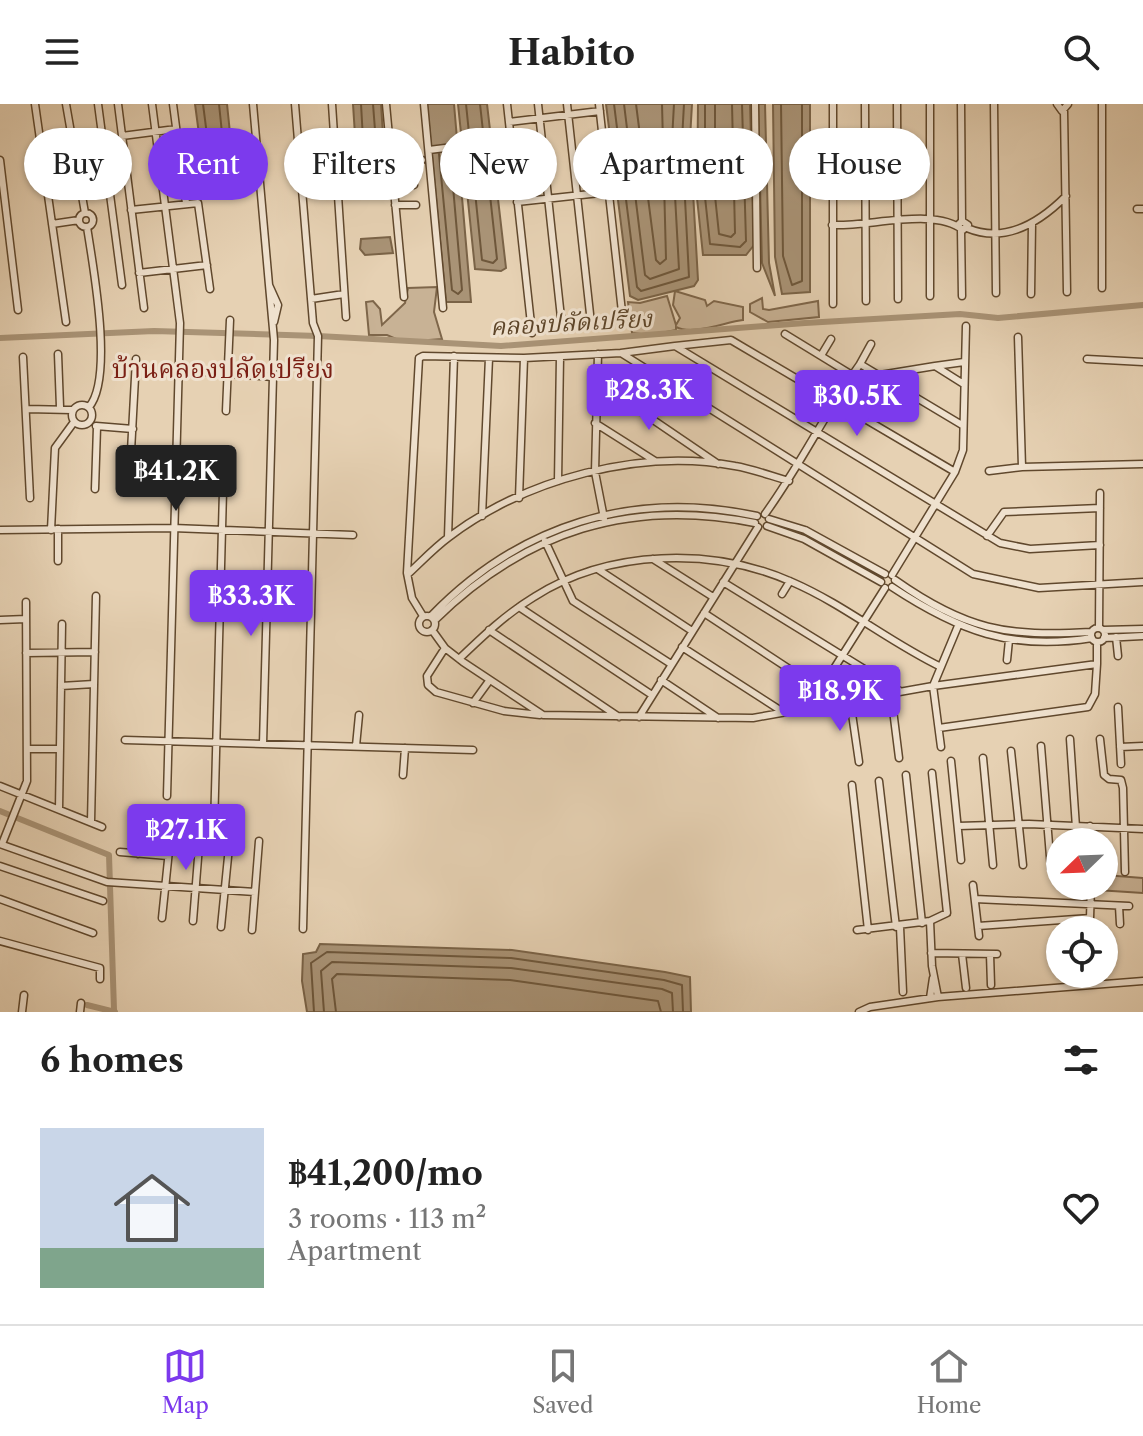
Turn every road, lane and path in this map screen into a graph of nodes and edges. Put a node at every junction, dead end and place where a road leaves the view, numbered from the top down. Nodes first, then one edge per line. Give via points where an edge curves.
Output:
1 (35, 104) edge
2 (66, 104) edge
3 (98, 104) edge
4 (118, 104) edge
5 (152, 104) edge
6 (173, 104) edge
7 (253, 104) edge
8 (295, 104) edge
9 (332, 104) edge
10 (386, 104) edge
11 (424, 104) edge
12 (507, 104) edge
13 (538, 104) edge
14 (567, 104) edge
15 (755, 104) edge
16 (833, 104) edge
17 (865, 104) edge
18 (897, 104) edge
19 (930, 104) edge
20 (961, 104) edge
21 (994, 104) edge
22 (1057, 104) edge
23 (1068, 104) edge
24 (1102, 104) edge
25 (599, 108) edge
26 (1064, 111) junction
27 (567, 113) junction
28 (539, 117) junction
29 (509, 122) junction
30 (121, 128) edge
31 (155, 128) edge
32 (176, 128) edge
33 (388, 128) edge
34 (540, 128) edge
35 (601, 128) edge
36 (440, 149) edge
37 (429, 150) junction
38 (0, 160) edge
39 (573, 167) edge
40 (1066, 196) junction
41 (130, 200) edge
42 (164, 200) edge
43 (186, 200) edge
44 (394, 200) edge
45 (532, 200) edge
46 (548, 200) edge
47 (577, 200) edge
48 (610, 200) edge
49 (517, 202) junction
50 (186, 203) junction
51 (395, 205) junction
52 (416, 205) dead end
53 (165, 206) junction
54 (131, 210) junction
55 (85, 213) junction
56 (113, 215) junction
57 (93, 219) junction
58 (79, 220) junction
59 (930, 220) junction
60 (897, 221) junction
61 (52, 224) junction
62 (1032, 224) junction
63 (397, 225) junction
64 (409, 225) dead end
65 (832, 225) junction
66 (864, 225) junction
67 (962, 226) junction
68 (87, 227) junction
69 (997, 233) junction
70 (207, 265) junction
71 (757, 268) dead end
72 (173, 269) junction
73 (139, 273) junction
74 (122, 285) dead end
75 (1102, 288) dead end
76 (210, 289) dead end
77 (1067, 292) dead end
78 (996, 293) dead end
79 (344, 294) junction
80 (1031, 294) dead end
81 (930, 296) dead end
82 (962, 296) dead end
83 (404, 297) dead end
84 (311, 299) junction
85 (898, 299) dead end
86 (866, 301) dead end
87 (833, 304) dead end
88 (144, 308) dead end
89 (443, 308) dead end
90 (18, 310) dead end
91 (346, 317) dead end
92 (623, 321) dead end
93 (66, 322) dead end
94 (591, 323) dead end
95 (230, 324) dead end
96 (966, 326) dead end
97 (562, 327) dead end
98 (532, 333) dead end
99 (785, 334) dead end
100 (1018, 337) dead end
101 (831, 339) dead end
102 (871, 344) dead end
103 (675, 346) junction
104 (621, 353) junction
105 (58, 354) dead end
106 (598, 354) junction
107 (822, 354) junction
108 (454, 356) junction
109 (23, 357) dead end
110 (560, 357) junction
111 (489, 358) junction
112 (524, 358) junction
113 (136, 359) dead end
114 (1087, 359) dead end
115 (964, 362) junction
116 (1143, 362) edge
117 (860, 364) junction
118 (935, 366) junction
119 (179, 370) junction
120 (227, 374) junction
121 (852, 375) junction
122 (879, 376) junction
123 (273, 377) junction
124 (596, 381) junction
125 (962, 383) junction
126 (835, 399) junction
127 (60, 407) junction
128 (89, 407) junction
129 (27, 409) junction
130 (72, 410) junction
131 (226, 411) dead end
132 (74, 422) junction
133 (90, 422) junction
134 (595, 423) junction
135 (962, 425) junction
136 (97, 427) junction
137 (133, 429) junction
138 (818, 431) junction
139 (655, 461) junction
140 (1143, 464) edge
141 (719, 465) junction
142 (800, 466) junction
143 (1022, 467) junction
144 (989, 471) dead end
145 (595, 472) junction
146 (955, 472) junction
147 (558, 481) junction
148 (789, 481) junction
149 (129, 488) dead end
150 (95, 489) dead end
151 (223, 491) dead end
152 (1100, 493) dead end
153 (30, 498) dead end
154 (519, 498) junction
155 (938, 506) junction
156 (1100, 508) junction
157 (482, 516) junction
158 (604, 518) junction
159 (762, 521) junction
160 (173, 528) junction
161 (0, 530) edge
162 (54, 530) junction
163 (222, 531) junction
164 (268, 532) junction
165 (313, 534) junction
166 (353, 535) dead end
167 (987, 536) junction
168 (448, 537) junction
169 (915, 539) junction
170 (545, 541) junction
171 (1100, 545) junction
172 (653, 559) junction
173 (58, 561) dead end
174 (735, 563) junction
175 (599, 570) junction
176 (408, 574) junction
177 (790, 581) junction
178 (888, 581) junction
179 (723, 582) junction
180 (1143, 582) edge
181 (563, 583) junction
182 (1099, 584) junction
183 (782, 594) dead end
184 (96, 596) dead end
185 (713, 597) junction
186 (26, 602) dead end
187 (519, 607) junction
188 (704, 613) junction
189 (430, 618) junction
190 (26, 619) junction
191 (0, 620) edge
192 (863, 622) junction
193 (62, 624) dead end
194 (958, 626) junction
195 (1143, 629) edge
196 (432, 630) junction
197 (489, 630) junction
198 (692, 631) junction
199 (1098, 635) junction
200 (1143, 636) edge
201 (1116, 637) junction
202 (1009, 640) junction
203 (682, 647) junction
204 (445, 648) junction
205 (62, 652) junction
206 (95, 652) junction
207 (26, 653) junction
208 (840, 655) junction
209 (1118, 656) dead end
210 (459, 659) junction
211 (1007, 660) dead end
212 (671, 664) junction
213 (1097, 664) junction
214 (941, 667) junction
215 (874, 675) junction
216 (661, 680) junction
217 (489, 681) junction
218 (94, 684) junction
219 (61, 686) junction
220 (933, 686) junction
221 (821, 689) junction
222 (901, 692) junction
223 (891, 694) junction
224 (652, 695) junction
225 (871, 697) junction
226 (850, 700) junction
227 (839, 702) junction
228 (473, 703) junction
229 (1118, 707) dead end
230 (809, 708) junction
231 (784, 712) junction
232 (359, 715) dead end
233 (543, 715) junction
234 (619, 717) junction
235 (639, 717) junction
236 (720, 719) junction
237 (939, 728) junction
238 (1070, 739) dead end
239 (1100, 739) dead end
240 (125, 740) dead end
241 (168, 743) junction
242 (216, 743) junction
243 (263, 744) junction
244 (307, 745) junction
245 (356, 746) junction
246 (1041, 746) dead end
247 (1143, 746) edge
248 (941, 747) dead end
249 (1120, 747) junction
250 (405, 748) junction
251 (27, 749) junction
252 (60, 749) junction
253 (473, 750) dead end
254 (1011, 751) dead end
255 (899, 758) dead end
256 (983, 758) dead end
257 (951, 761) dead end
258 (859, 762) dead end
259 (1121, 764) dead end
260 (932, 773) dead end
261 (403, 775) dead end
262 (906, 775) dead end
263 (879, 781) dead end
264 (852, 785) dead end
265 (0, 786) edge
266 (22, 793) junction
267 (167, 796) dead end
268 (59, 809) junction
269 (91, 822) junction
270 (990, 824) junction
271 (1019, 824) junction
272 (1048, 825) junction
273 (958, 826) junction
274 (1078, 826) junction
275 (1090, 826) joint
276 (102, 827) dead end
277 (1048, 828) edge
278 (1126, 828) junction
279 (140, 829) dead end
280 (214, 829) dead end
281 (1143, 829) edge
282 (171, 831) dead end
283 (200, 833) dead end
284 (230, 837) dead end
285 (259, 841) dead end
286 (1, 844) edge
287 (120, 852) dead end
288 (138, 854) junction
289 (168, 856) junction
290 (961, 860) dead end
291 (993, 865) dead end
292 (1023, 865) dead end
293 (0, 866) edge
294 (1125, 872) dead end
295 (165, 885) junction
296 (973, 885) dead end
297 (194, 888) junction
298 (224, 890) junction
299 (255, 892) junction
300 (0, 899) edge
301 (975, 899) junction
302 (1090, 900) edge
303 (103, 901) dead end
304 (1090, 904) junction
305 (1119, 906) junction
306 (1129, 906) dead end
307 (162, 918) dead end
308 (193, 921) dead end
309 (926, 922) junction
310 (1120, 924) dead end
311 (978, 926) junction
312 (221, 927) dead end
313 (898, 927) junction
314 (303, 929) dead end
315 (252, 930) dead end
316 (857, 930) dead end
317 (868, 930) junction
318 (93, 933) dead end
319 (979, 936) dead end
320 (0, 941) edge
321 (931, 953) junction
322 (962, 954) junction
323 (933, 978) junction
324 (100, 979) dead end
325 (1143, 981) edge
326 (991, 985) dead end
327 (966, 988) dead end
328 (903, 992) dead end
329 (24, 995) dead end
330 (938, 997) junction
331 (930, 998) junction
332 (81, 1003) dead end
333 (22, 1012) edge
334 (80, 1012) edge
335 (859, 1012) edge

1 - 61 street
2 - 55 street
3 - 56 street
4 - 30 street
5 - 31 street
6 - 32 street
7 - 123 street via 274,324
8 - 84 street
9 - 79 street
10 - 33 street
11 - 37 street
12 - 29 street
13 - 28 street
14 - 27 street
15 - 71 street
16 - 65 street
17 - 66 street
18 - 60 street
19 - 59 street
20 - 67 street
21 - 69 street
22 - 26 street
23 - 26 street
24 - 75 street
25 - 27 street
25 - 35 street
26 - 40 street
27 - 28 street
27 - 39 street
28 - 29 street
28 - 34 street
29 - 49 street
36 - 37 street
37 - 89 street
38 - 90 street
40 - 62 street
40 - 77 street
41 - 54 street
42 - 53 street
43 - 50 street
44 - 51 street
45 - 49 street
46 - 97 street
47 - 94 street
48 - 92 street
49 - 98 street
50 - 53 street
50 - 70 street via 199,205
51 - 52 street
51 - 63 street
53 - 54 street
53 - 72 street
54 - 73 street
55 - 57 street
55 - 58 street
56 - 57 street
56 - 74 street
57 - 68 street
58 - 61 street
58 - 68 street
59 - 60 street
59 - 67 street
59 - 81 street
60 - 66 street
60 - 85 street
61 - 93 street
62 - 69 street
62 - 80 street
63 - 64 street
63 - 83 street
65 - 66 street
65 - 87 street
66 - 86 street
67 - 69 street
67 - 82 street
68 - 128 street via 101,343 99,385
69 - 78 street
70 - 72 street
70 - 76 street
72 - 73 street
72 - 119 street
73 - 88 street
79 - 84 street
79 - 91 street
84 - 165 street via 318,336
95 - 120 street
96 - 115 street
99 - 107 street
100 - 143 street
101 - 107 street
102 - 117 street
103 - 104 street
103 - 126 street via 731,340
103 - 138 street
104 - 106 street
104 - 142 street
105 - 127 street
106 - 110 street
106 - 124 street
107 - 121 street
108 - 111 street
108 - 168 street
108 - 176 street via 419,358
109 - 129 street
110 - 112 street
110 - 147 street
111 - 112 street
111 - 157 street
112 - 154 street
113 - 137 street
114 - 116 street
115 - 118 street
115 - 125 street
117 - 121 street
117 - 122 street
118 - 122 street
118 - 125 street
119 - 120 street
119 - 160 street
120 - 123 street
120 - 131 street
121 - 126 street
122 - 135 street
123 - 164 street
124 - 134 street
124 - 141 street
125 - 135 street
126 - 138 street
126 - 146 street
127 - 129 street
127 - 130 street
128 - 130 street
128 - 133 street
129 - 153 street
130 - 132 street
132 - 133 street
132 - 162 street via 55,448
133 - 136 street
134 - 139 street
134 - 145 street
135 - 146 street via 963,450
136 - 137 street
136 - 150 street
137 - 149 street
138 - 142 street
138 - 155 street
139 - 141 street
139 - 145 street
140 - 143 street
141 - 148 street
142 - 148 street
142 - 169 street
143 - 144 street
145 - 147 street
145 - 158 street
146 - 155 street
147 - 154 street
148 - 159 street
151 - 163 street
152 - 156 street
154 - 157 street
155 - 167 street
155 - 169 street
156 - 167 street via 1004,512
156 - 171 street
157 - 168 street
158 - 159 street via 689,505
158 - 170 street
158 - 189 street via 545,535 497,559
159 - 174 street
159 - 178 street via 805,530
160 - 162 street
160 - 163 street
160 - 241 street
161 - 162 street
162 - 173 street
163 - 164 street
163 - 242 street
164 - 165 street
164 - 243 street
165 - 166 street
165 - 244 street
167 - 171 street via 1030,549
168 - 176 street
169 - 178 street
169 - 182 street via 973,574 1007,584
170 - 181 street
170 - 189 street via 500,565
171 - 182 street
172 - 174 street
172 - 175 street
172 - 185 street
174 - 177 street
174 - 179 street
175 - 181 street
175 - 198 street
176 - 189 street via 412,598
177 - 183 street
177 - 192 street
178 - 192 street
178 - 194 street
178 - 199 street via 990,630
179 - 185 street
179 - 208 street
180 - 182 street
181 - 187 street
181 - 212 street via 573,601
182 - 199 street
184 - 206 street
185 - 188 street
186 - 190 street
187 - 197 street
187 - 224 street
188 - 198 street
188 - 221 street
189 - 196 street
189 - 196 street via 420,628
190 - 191 street
190 - 207 street
192 - 208 street
192 - 214 street
193 - 205 street
194 - 202 street
194 - 214 street
195 - 199 street
196 - 204 street
197 - 210 street
197 - 234 street
198 - 203 street
199 - 201 street
199 - 202 street via 1041,643
199 - 213 street
200 - 201 street
201 - 209 street
202 - 211 street
203 - 212 street
203 - 231 street
204 - 210 street
204 - 228 street via 427,676 428,685
205 - 206 street
205 - 207 street
205 - 219 street
206 - 218 street
207 - 251 street
208 - 215 street
208 - 221 street
210 - 217 street
212 - 216 street
213 - 220 street
213 - 237 street via 1095,694 1088,707
214 - 220 street
215 - 222 street
215 - 225 street
216 - 224 street
216 - 236 street
217 - 228 street
217 - 233 street
218 - 219 street
218 - 269 street
219 - 252 street
220 - 222 street
220 - 237 street
221 - 227 street
221 - 230 street
222 - 223 street
223 - 225 street
223 - 255 street
224 - 235 street
225 - 226 street
226 - 227 street
226 - 258 street
227 - 230 street
228 - 233 street
229 - 249 street
230 - 231 street
231 - 236 street
232 - 245 street
233 - 234 street
234 - 235 street
235 - 236 street
237 - 248 street
238 - 274 street
239 - 278 street via 1104,775 1122,782
240 - 241 street
241 - 242 street
241 - 267 street
242 - 243 street
242 - 280 street
243 - 244 street
244 - 245 street
244 - 314 street
245 - 250 street
246 - 272 street
247 - 249 street
249 - 259 street
250 - 253 street
250 - 261 street
251 - 252 street
251 - 266 street
252 - 268 street
254 - 271 street
256 - 270 street
257 - 273 street
260 - 309 street via 947,908 944,916
262 - 309 street
263 - 313 street
264 - 317 street
265 - 266 street
266 - 268 street
266 - 286 street
268 - 269 street
269 - 276 street
270 - 271 street
270 - 273 street
270 - 291 street
271 - 272 street
271 - 292 street
272 - 274 street
272 - 277 street
273 - 290 street
274 - 275 street
275 - 278 street
278 - 281 street
278 - 294 street
279 - 288 street
282 - 289 street
283 - 297 street
284 - 298 street
285 - 299 street
286 - 295 street via 107,882
287 - 288 street
288 - 289 street
289 - 295 street
293 - 303 street
295 - 297 street
295 - 307 street
296 - 301 street
297 - 298 street
297 - 308 street
298 - 299 street
298 - 312 street
299 - 315 street
300 - 318 street
301 - 304 street
301 - 311 street
302 - 304 street
304 - 305 street
304 - 311 street via 1090,918
305 - 306 street
305 - 310 street
309 - 313 street
309 - 321 street
311 - 319 street
313 - 317 street
313 - 328 street
316 - 317 street
320 - 324 street via 100,968
321 - 322 street
321 - 323 street
322 - 326 street via 993,954
322 - 327 street
323 - 330 street
323 - 331 street
325 - 330 street
329 - 333 street
330 - 331 street
331 - 335 street
332 - 334 street

